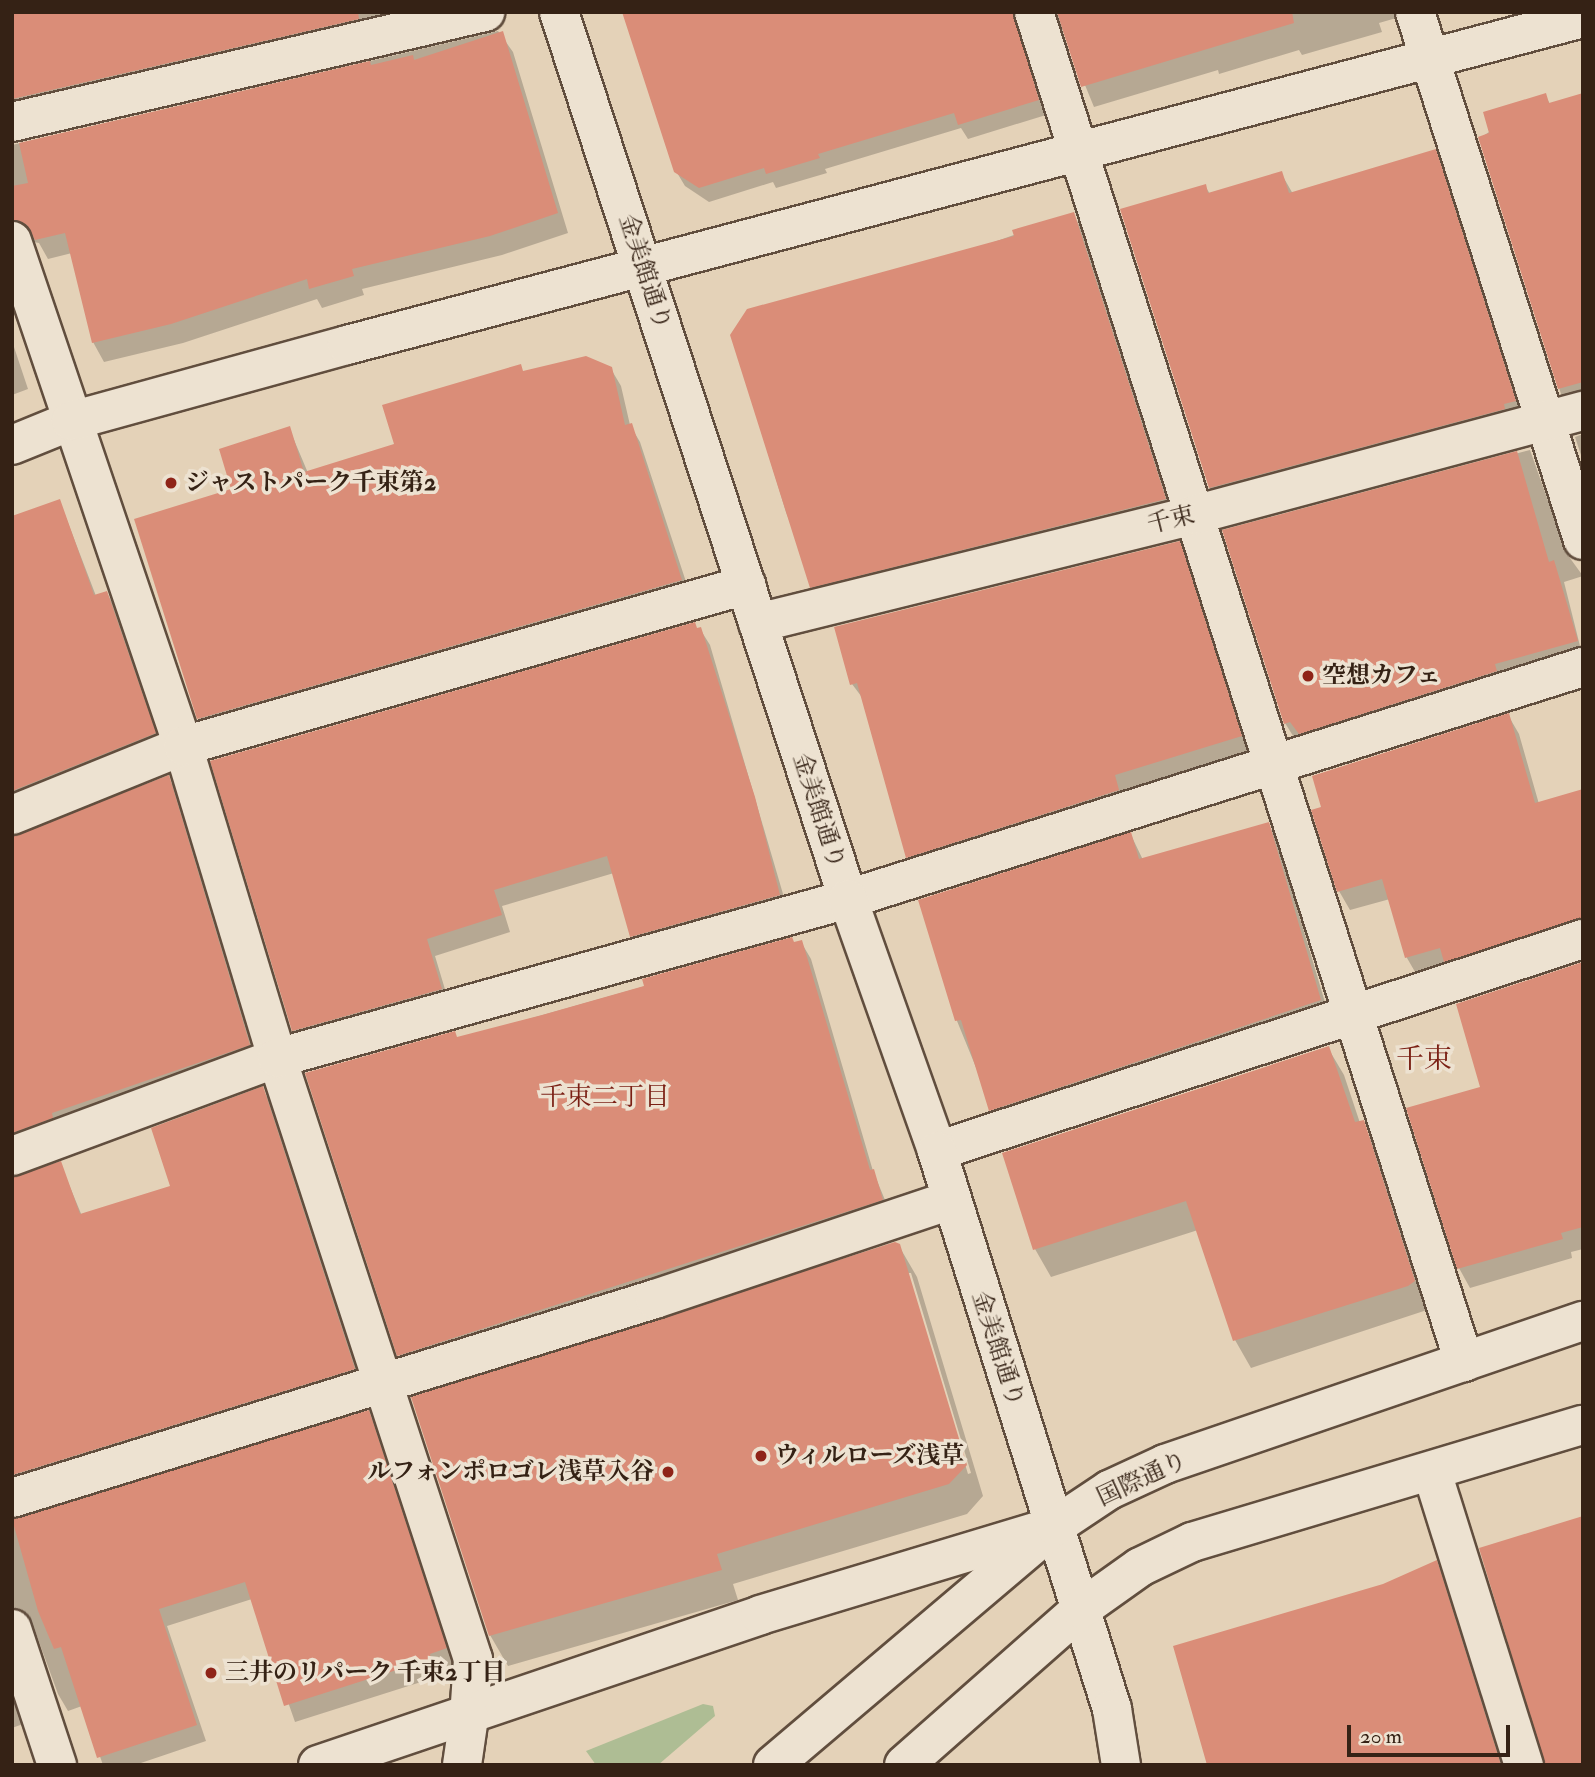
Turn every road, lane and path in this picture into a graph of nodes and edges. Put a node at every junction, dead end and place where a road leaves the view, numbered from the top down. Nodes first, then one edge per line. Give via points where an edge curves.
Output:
1 (485, 12) edge
2 (559, 12) edge
3 (1034, 12) edge
4 (1415, 12) edge
5 (1583, 18) edge
6 (1429, 57) junction
7 (12, 122) edge
8 (1080, 149) junction
9 (12, 241) edge
10 (643, 267) junction
11 (1583, 411) edge
12 (71, 421) junction
13 (1544, 421) junction
14 (12, 445) edge
15 (1194, 514) junction
16 (1583, 540) edge
17 (746, 585) junction
18 (758, 623) junction
19 (1583, 667) edge
20 (183, 746) junction
21 (1272, 768) junction
22 (12, 815) edge
23 (848, 899) junction
24 (1583, 939) edge
25 (1355, 1013) junction
26 (277, 1058) junction
27 (937, 1151) junction
28 (12, 1156) edge
29 (951, 1200) junction
30 (1583, 1321) edge
31 (1464, 1362) junction
32 (384, 1383) junction
33 (1583, 1425) edge
34 (1432, 1472) junction
35 (12, 1498) edge
36 (1055, 1526) junction
37 (1081, 1609) junction
38 (12, 1629) edge
39 (469, 1717) junction
40 (57, 1765) edge
41 (318, 1765) edge
42 (462, 1765) edge
43 (773, 1765) edge
44 (904, 1765) edge
45 (1121, 1765) edge
46 (1524, 1765) edge

1 - 7 street
2 - 10 street, 金美館通り
3 - 8 street
4 - 6 street
5 - 6 street
6 - 8 street
6 - 13 street
8 - 10 street
8 - 15 street
9 - 12 street
10 - 12 street
10 - 17 street, 金美館通り
11 - 13 street, 千束
12 - 14 street
12 - 20 street
13 - 15 street, 千束
13 - 16 street
15 - 18 street, 千束
15 - 21 street
17 - 18 street, 金美館通り
17 - 20 street
18 - 23 street, 金美館通り
19 - 21 street
20 - 22 street
20 - 26 street
21 - 23 street
21 - 25 street
23 - 26 street
23 - 27 street, 金美館通り
24 - 25 street
25 - 27 street
25 - 31 street
26 - 28 street
26 - 32 street
27 - 29 street, 金美館通り
29 - 32 street
29 - 36 street, 金美館通り
30 - 31 street, 国際通り
31 - 36 street, 国際通り via 1165,1464 1110,1490
32 - 35 street
32 - 39 street via 473,1660
33 - 34 street
34 - 37 street via 1192,1542 1140,1567
34 - 46 street
36 - 37 street, 金美館通り
36 - 39 street via 760,1615
36 - 43 street, 国際通り
37 - 44 street
37 - 45 street, 金美館通り via 1112,1709
38 - 40 street
39 - 41 street
39 - 42 street

